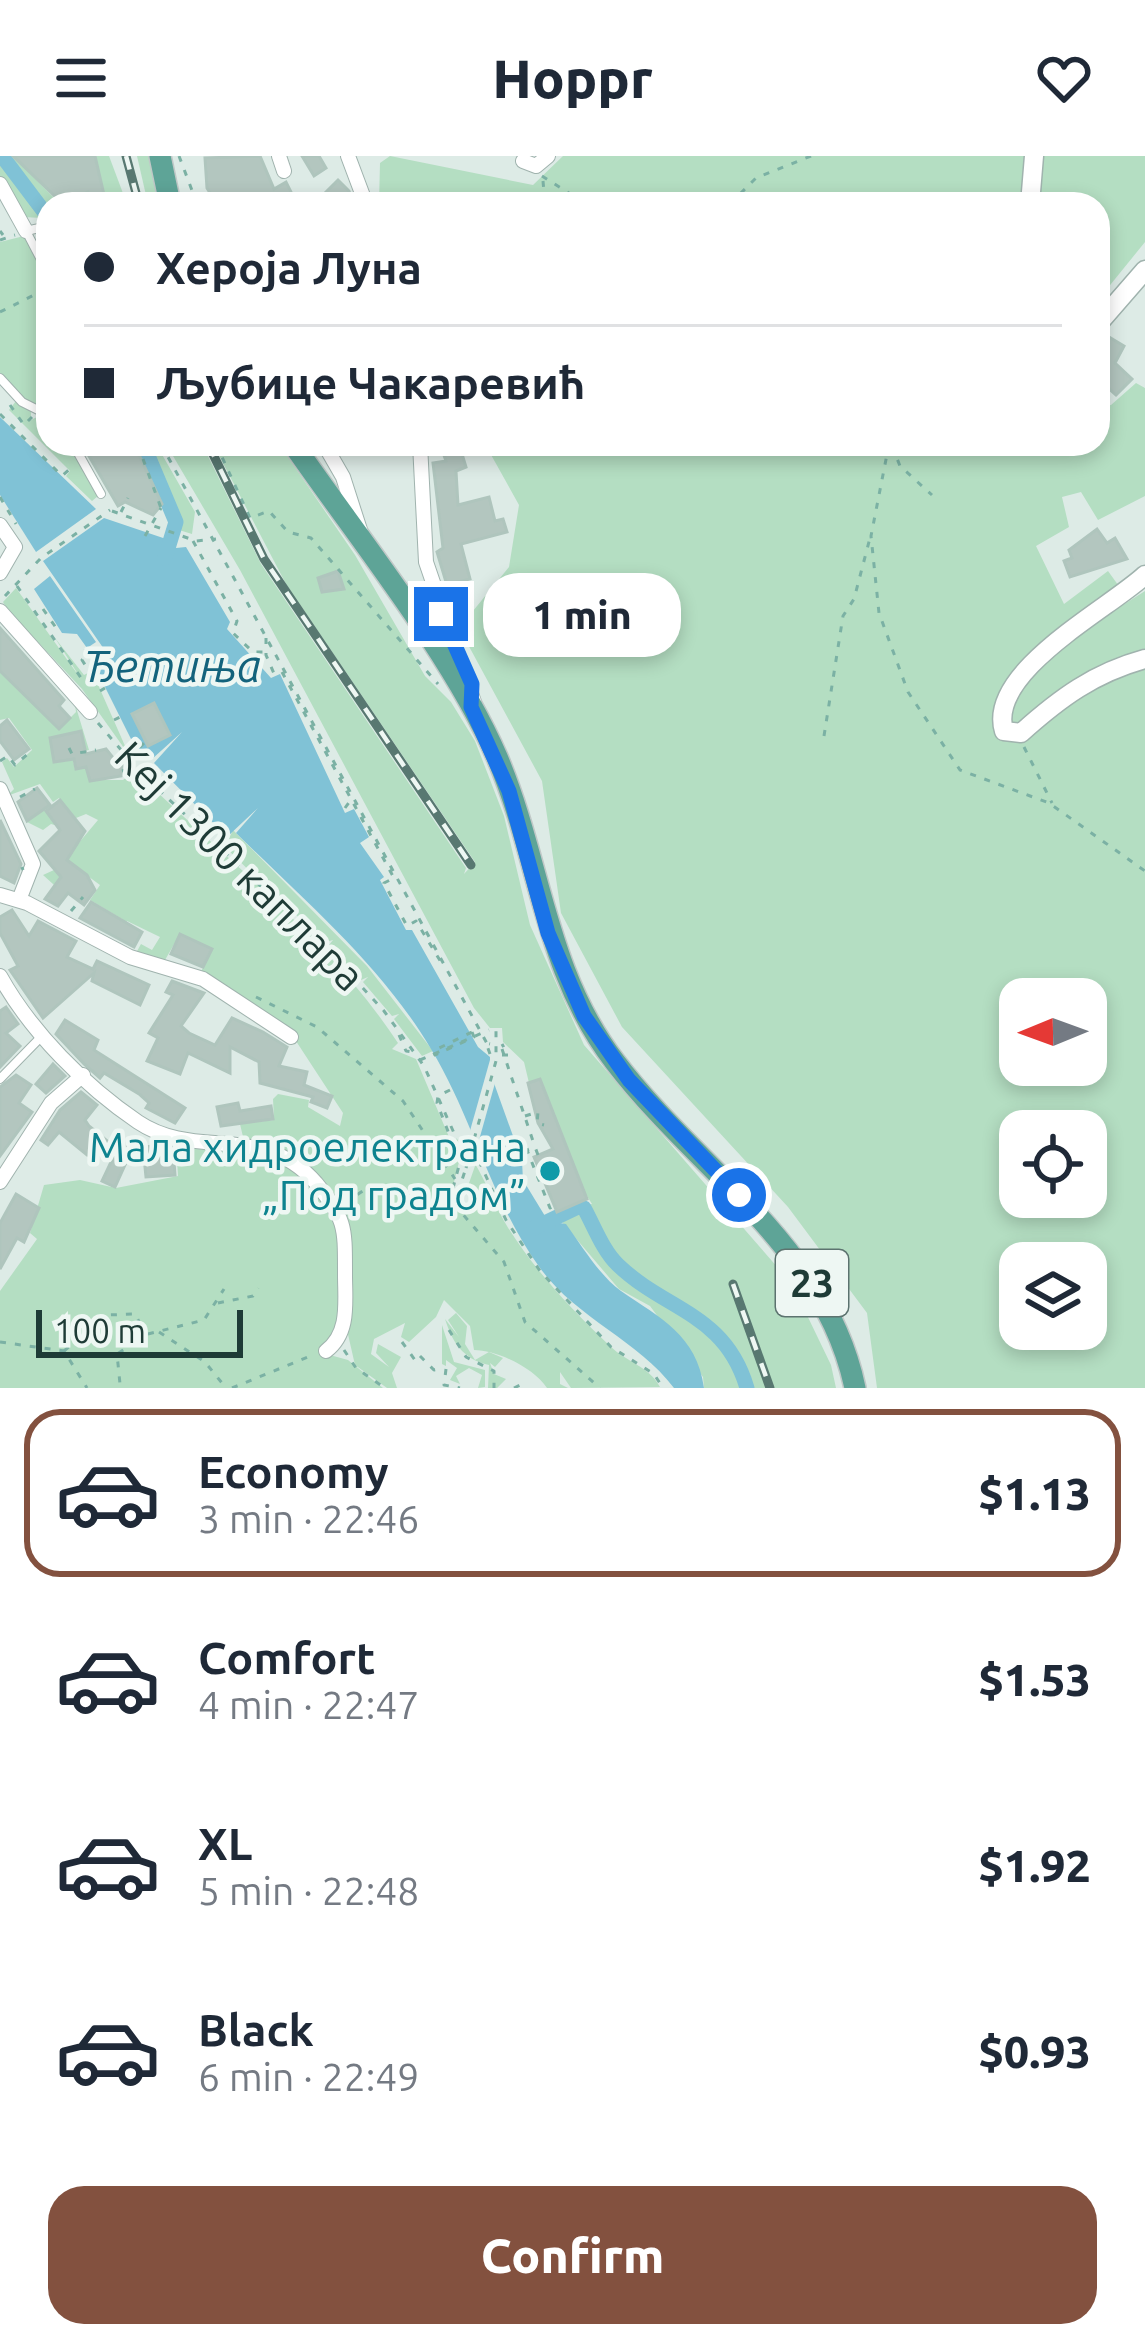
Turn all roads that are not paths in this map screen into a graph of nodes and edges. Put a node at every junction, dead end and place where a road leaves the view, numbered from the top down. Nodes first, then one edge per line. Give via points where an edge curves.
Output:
1 (160, 156) edge
2 (348, 156) edge
3 (1034, 156) edge
4 (0, 184) edge
5 (168, 192) edge
6 (362, 192) edge
7 (1031, 192) edge
8 (36, 229) edge
9 (26, 231) junction
10 (36, 250) edge
11 (1145, 270) edge
12 (1110, 310) edge
13 (0, 378) edge
14 (36, 409) edge
15 (80, 456) edge
16 (301, 456) edge
17 (330, 456) edge
18 (421, 456) edge
19 (101, 494) dead end
20 (0, 525) edge
21 (362, 543) junction
22 (0, 573) edge
23 (1145, 575) edge
24 (1, 605) edge
25 (1145, 659) edge
26 (471, 707) junction
27 (90, 712) road end
28 (0, 789) edge
29 (0, 896) edge
30 (19, 900) junction
31 (0, 976) edge
32 (6, 1002) edge
33 (42, 1036) junction
34 (291, 1037) dead end
35 (83, 1075) junction
36 (0, 1079) edge
37 (0, 1182) edge
38 (332, 1346) road end
39 (855, 1388) edge

1 - 5 main road
2 - 6 street
3 - 7 street
4 - 9 street
8 - 9 lane
9 - 10 lane
11 - 12 street
13 - 14 lane
15 - 19 lane
16 - 21 main road, 23
17 - 21 street
18 - 26 street via 426,562 472,684
20 - 22 street via 15,547
21 - 26 main road, 23
23 - 25 street via 1036,661 1001,715 1004,730 1015,735 1076,688
24 - 27 street, Кеј 1300 каплара
26 - 39 main road, 23 via 503,772 548,933 584,1016 629,1080 794,1258 835,1324
28 - 30 street via 33,864
29 - 30 street
30 - 34 street via 112,949 203,979
31 - 32 street
32 - 33 street
33 - 35 street
33 - 36 lane
35 - 37 street via 51,1103
35 - 38 street via 162,1134 286,1155 338,1207 345,1299

